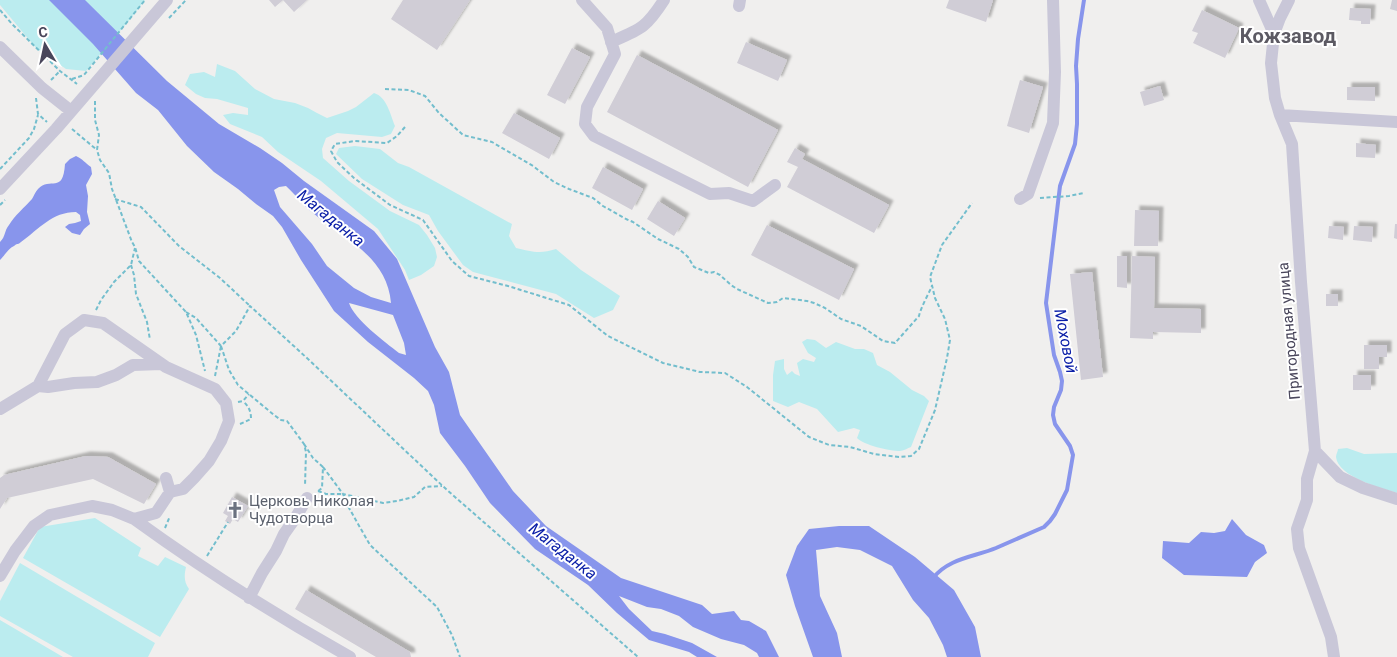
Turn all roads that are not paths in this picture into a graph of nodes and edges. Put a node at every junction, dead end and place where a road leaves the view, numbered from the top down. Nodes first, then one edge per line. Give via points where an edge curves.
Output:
1 (167, 0) edge
2 (582, 0) edge
3 (664, 0) edge
4 (1054, 0) edge
5 (1259, 0) edge
6 (1289, 0) edge
7 (1274, 34) junction
8 (611, 42) junction
9 (0, 47) edge
10 (71, 111) junction
11 (1280, 115) junction
12 (1397, 122) edge
13 (775, 186) dead end
14 (0, 189) edge
15 (1020, 199) road end
16 (158, 361) junction
17 (38, 386) junction
18 (0, 409) edge
19 (1315, 451) junction
20 (166, 478) dead end
21 (170, 492) junction
22 (309, 493) road end
23 (1397, 499) edge
24 (134, 519) junction
25 (0, 576) edge
26 (249, 598) junction
27 (350, 657) edge
28 (1334, 657) edge

1 - 10 street
2 - 8 street via 607,28
3 - 8 street via 652,19 639,30
4 - 15 street via 1053,123 1028,194
5 - 7 street
6 - 7 street, Пригородная улица
7 - 11 street, Пригородная улица via 1271,63
8 - 13 street via 615,54 588,107 585,124 594,136 710,194 729,192 753,201
9 - 10 street
10 - 14 street
11 - 12 street
11 - 19 street, Пригородная улица via 1292,144
16 - 17 street via 132,365 97,382
16 - 17 street via 103,323 84,320 65,334
16 - 21 street via 215,389 226,403 230,421 209,461 183,488
17 - 18 street
19 - 23 street via 1340,476 1363,488
19 - 28 street, Пригородная улица via 1307,479 1307,500 1297,529 1299,548 1331,637
20 - 21 street
21 - 24 street via 156,513
22 - 26 street
24 - 25 street via 92,506 50,515 34,526
24 - 26 street
26 - 27 street

